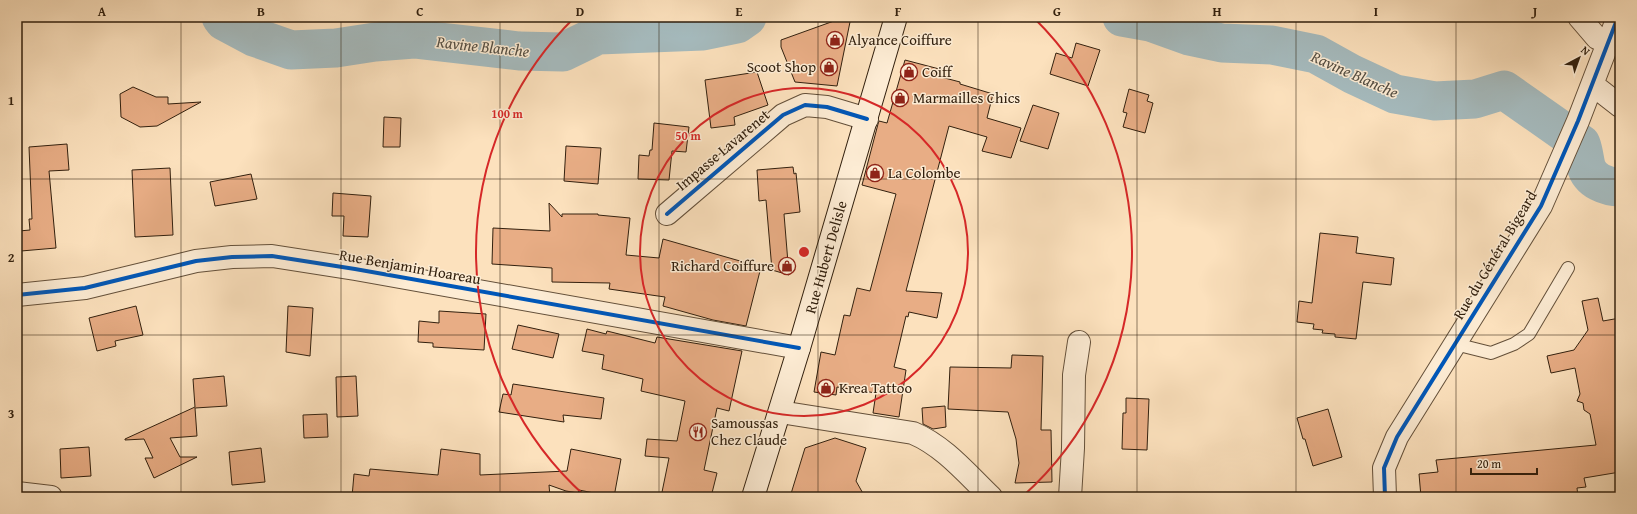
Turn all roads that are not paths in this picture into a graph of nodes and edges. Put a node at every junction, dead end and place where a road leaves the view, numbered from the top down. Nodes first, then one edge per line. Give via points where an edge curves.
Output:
1 (1579, 17) edge
2 (1618, 17) edge
3 (895, 20) edge
4 (1608, 43) junction
5 (1593, 85) junction
6 (1620, 106) edge
7 (866, 119) junction
8 (667, 214) dead end
9 (1568, 268) dead end
10 (17, 295) edge
11 (1079, 342) dead end
12 (1455, 344) junction
13 (799, 348) junction
14 (780, 412) junction
15 (17, 493) edge
16 (51, 497) edge
17 (753, 497) edge
18 (991, 497) edge
19 (1070, 497) edge
20 (1385, 497) edge

1 - 4 street via 1597,38
2 - 4 street, Rue du Général Bigeard
3 - 7 street, Rue Hubert Delisle
4 - 5 street, Rue du Général Bigeard
5 - 6 street
5 - 12 street, Rue du Général Bigeard via 1541,206
7 - 8 street, Impasse Lavarenet via 827,107 805,105 783,115
7 - 13 street, Rue Hubert Delisle
9 - 12 lane via 1529,334 1514,344 1491,353
10 - 13 street, Rue Benjamin Hoareau via 85,288 196,261 272,256
11 - 19 street via 1074,375
12 - 20 street, Rue du Général Bigeard via 1390,452 1384,468
13 - 14 street, Rue Hubert Delisle
14 - 17 street, Rue Hubert Delisle
14 - 18 street via 913,433 935,444
15 - 16 street

